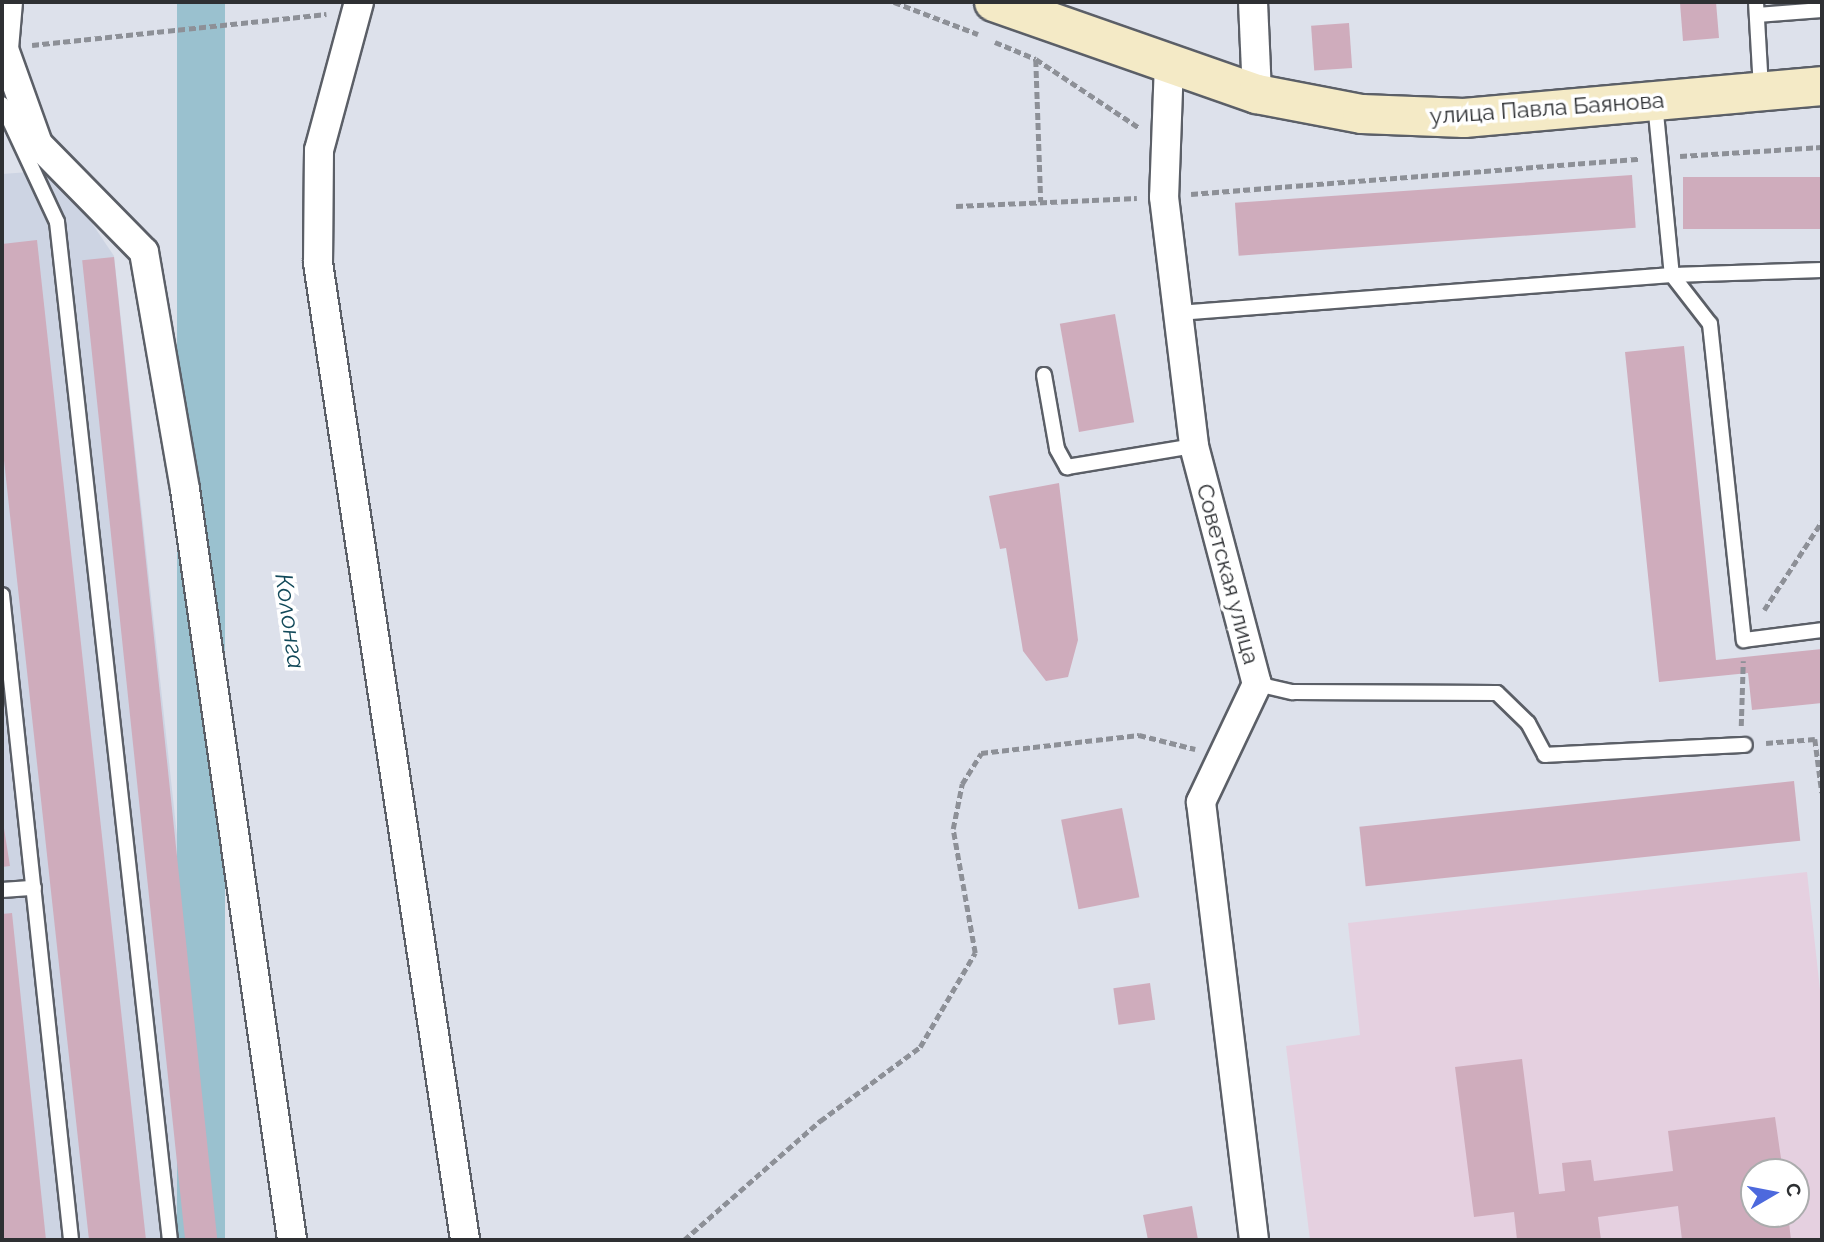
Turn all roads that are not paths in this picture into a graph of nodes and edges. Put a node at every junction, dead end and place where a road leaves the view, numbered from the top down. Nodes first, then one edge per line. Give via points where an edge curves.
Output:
1 (9, 2) edge
2 (359, 2) edge
3 (994, 2) edge
4 (1253, 2) edge
5 (1757, 8) edge
6 (1822, 10) edge
7 (3, 62) edge
8 (1169, 63) junction
9 (1822, 86) edge
10 (1761, 92) junction
11 (1257, 93) junction
12 (1654, 101) junction
13 (2, 104) edge
14 (1822, 270) edge
15 (1672, 275) junction
16 (1178, 313) junction
17 (1044, 375) dead end
18 (1194, 446) junction
19 (2, 594) edge
20 (1822, 630) edge
21 (1257, 684) junction
22 (1745, 745) road end
23 (34, 888) junction
24 (2, 890) edge
25 (71, 1240) edge
26 (170, 1240) edge
27 (292, 1240) edge
28 (465, 1240) edge
29 (1254, 1240) edge

1 - 7 street
2 - 28 street via 319,150 318,263
3 - 8 main road, улица Павла Баянова
4 - 11 street
5 - 6 lane
5 - 10 lane
7 - 27 street via 38,145 144,251 185,488
8 - 11 main road, улица Павла Баянова
8 - 16 street, Советская улица via 1164,197
9 - 10 main road, улица Павла Баянова
10 - 12 main road, улица Павла Баянова
11 - 12 main road, улица Павла Баянова via 1362,114 1464,118
12 - 15 lane
13 - 26 lane via 57,222
14 - 15 lane
15 - 16 lane
15 - 20 lane via 1710,324 1744,640
16 - 18 street, Советская улица
17 - 18 lane via 1058,449 1067,467
18 - 21 street, Советская улица
19 - 23 lane
21 - 22 lane via 1293,692 1497,693 1528,723 1545,755
21 - 29 street, Советская улица via 1201,802
23 - 24 lane
23 - 25 lane

